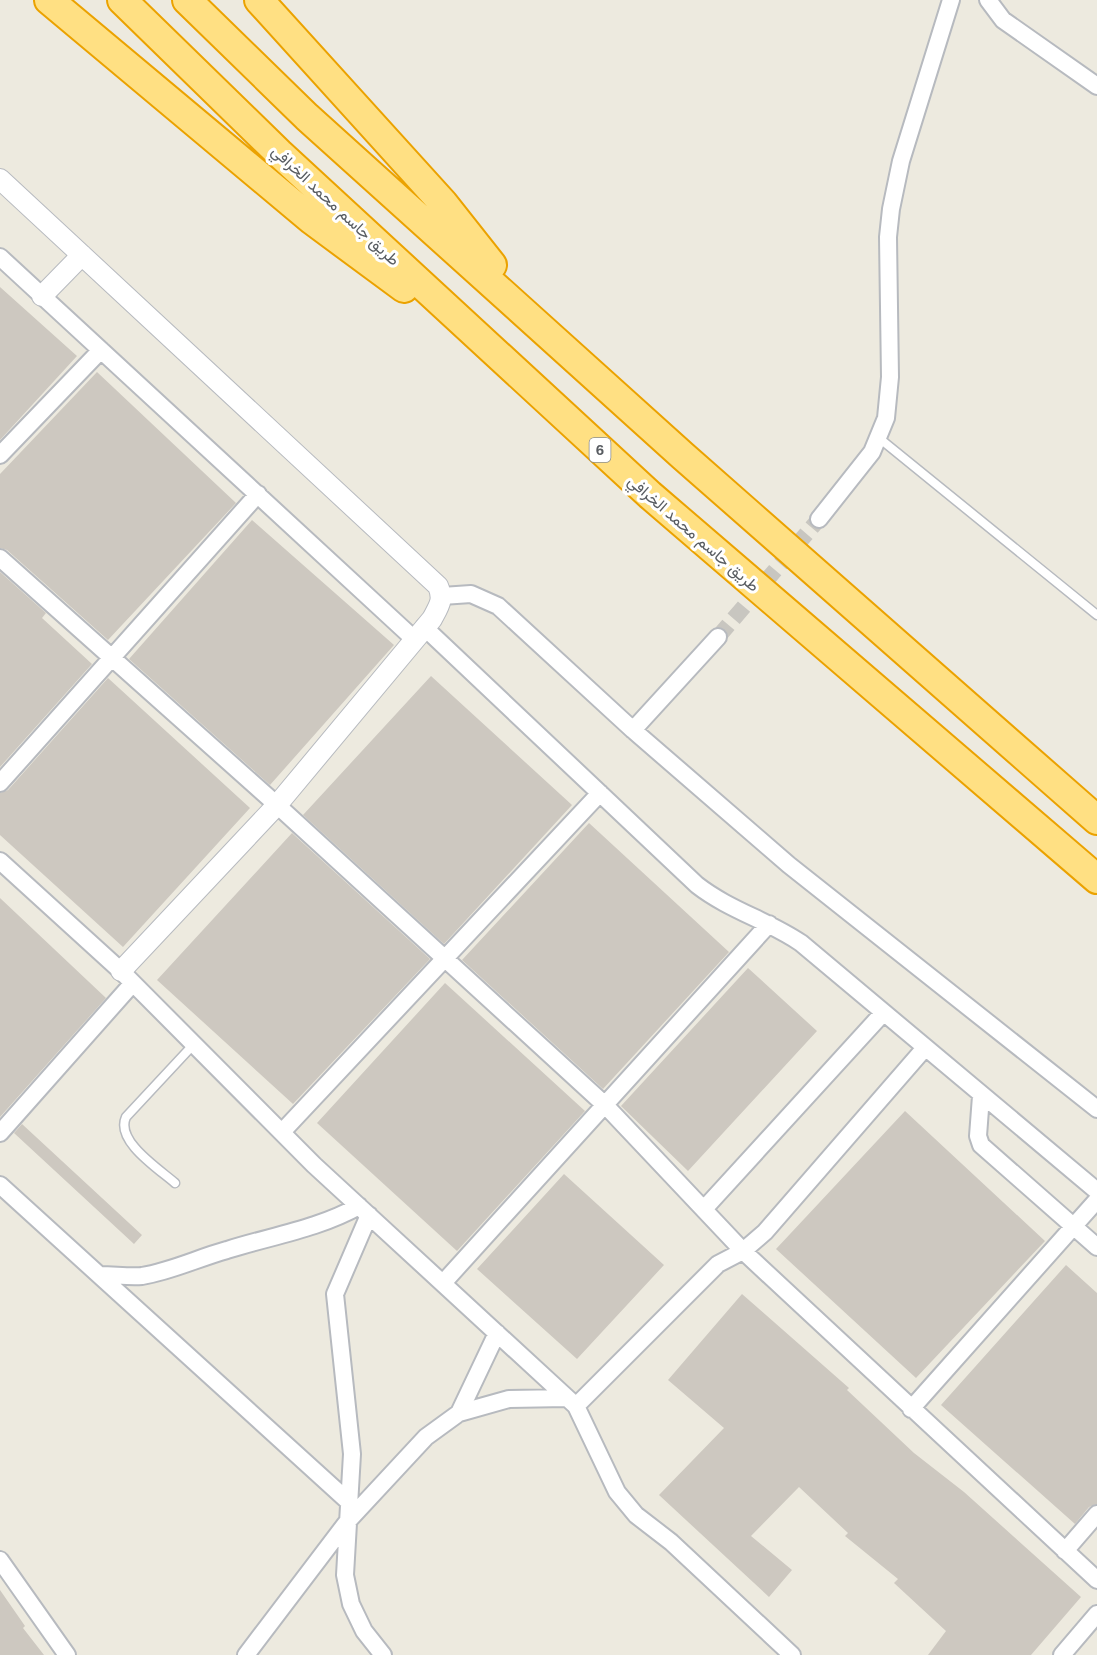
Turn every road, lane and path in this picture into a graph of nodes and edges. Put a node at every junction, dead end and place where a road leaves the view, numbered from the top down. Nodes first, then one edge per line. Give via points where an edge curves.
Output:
1 (49, 0) edge
2 (122, 0) edge
3 (187, 0) edge
4 (259, 0) edge
5 (951, 0) edge
6 (988, 0) edge
7 (1097, 86) edge
8 (0, 178) edge
9 (82, 255) junction
10 (0, 257) edge
11 (42, 296) junction
12 (541, 328) junction
13 (473, 333) junction
14 (101, 350) junction
15 (879, 438) junction
16 (0, 455) edge
17 (258, 494) junction
18 (819, 519) tunnel mouth
19 (0, 558) edge
20 (442, 596) junction
21 (1097, 615) edge
22 (419, 633) junction
23 (718, 637) tunnel mouth
24 (110, 658) junction
25 (633, 730) junction
26 (0, 783) edge
27 (600, 793) junction
28 (277, 805) junction
29 (1097, 820) edge
30 (0, 861) edge
31 (1097, 879) edge
32 (769, 924) junction
33 (444, 958) junction
34 (127, 977) junction
35 (883, 1013) junction
36 (194, 1044) junction
37 (924, 1049) junction
38 (981, 1096) junction
39 (604, 1105) junction
40 (1097, 1109) edge
41 (0, 1132) edge
42 (282, 1132) junction
43 (176, 1184) dead end
44 (0, 1185) edge
45 (1097, 1191) edge
46 (1097, 1200) edge
47 (704, 1209) junction
48 (364, 1210) junction
49 (1074, 1226) junction
50 (1097, 1247) edge
51 (743, 1251) junction
52 (100, 1275) junction
53 (443, 1283) junction
54 (497, 1333) junction
55 (572, 1402) junction
56 (910, 1409) junction
57 (459, 1413) junction
58 (349, 1502) junction
59 (1097, 1514) edge
60 (347, 1522) junction
61 (1065, 1551) junction
62 (0, 1560) edge
63 (1097, 1580) edge
64 (1097, 1614) edge
65 (67, 1655) edge
66 (246, 1655) edge
67 (383, 1655) edge
68 (792, 1655) edge
69 (1062, 1655) edge

1 - 13 highway via 335,238
2 - 13 highway, طريق جاسم محمد الخرافي / 6
3 - 12 highway via 307,117
4 - 12 highway via 443,204
5 - 15 street via 901,162 891,209 890,398
6 - 7 street via 1003,20
8 - 9 street
9 - 11 street
9 - 20 street via 438,586
10 - 11 street
11 - 14 street
12 - 29 highway
13 - 31 highway, طريق جاسم محمد الخرافي / 6 via 720,558
14 - 16 street
14 - 17 street
15 - 18 street via 863,465
15 - 21 lane
17 - 22 street
17 - 24 street
19 - 24 street
20 - 22 street
20 - 25 street via 471,594 498,606
22 - 27 street
22 - 28 street
23 - 25 street
24 - 26 street
24 - 28 street
25 - 40 street via 869,931
27 - 32 street via 697,885 721,903
27 - 33 street
28 - 33 street
28 - 34 street
30 - 34 street
32 - 35 street via 801,944
32 - 39 street
33 - 39 street
33 - 42 street
34 - 36 street
34 - 41 street
35 - 37 street
35 - 47 street
36 - 42 street
36 - 43 lane via 126,1117 123,1127 129,1142
37 - 38 street
37 - 51 street via 765,1232
38 - 45 street
38 - 49 street via 981,1145
39 - 47 street
39 - 53 street
42 - 48 street
44 - 52 street
46 - 49 street
47 - 51 street
48 - 52 street via 166,1271 140,1276
48 - 53 street
48 - 58 street via 335,1294 352,1454
49 - 50 street
49 - 56 street
51 - 55 street via 718,1264
51 - 56 street
52 - 58 street
53 - 54 street
54 - 55 street
54 - 57 street
55 - 57 street via 509,1399
55 - 68 street via 612,1483 630,1507
56 - 61 street
57 - 60 street via 426,1437
58 - 60 street
59 - 61 street
60 - 66 street
60 - 67 street via 345,1575 351,1604 364,1631
61 - 63 street
62 - 65 street
64 - 69 street

